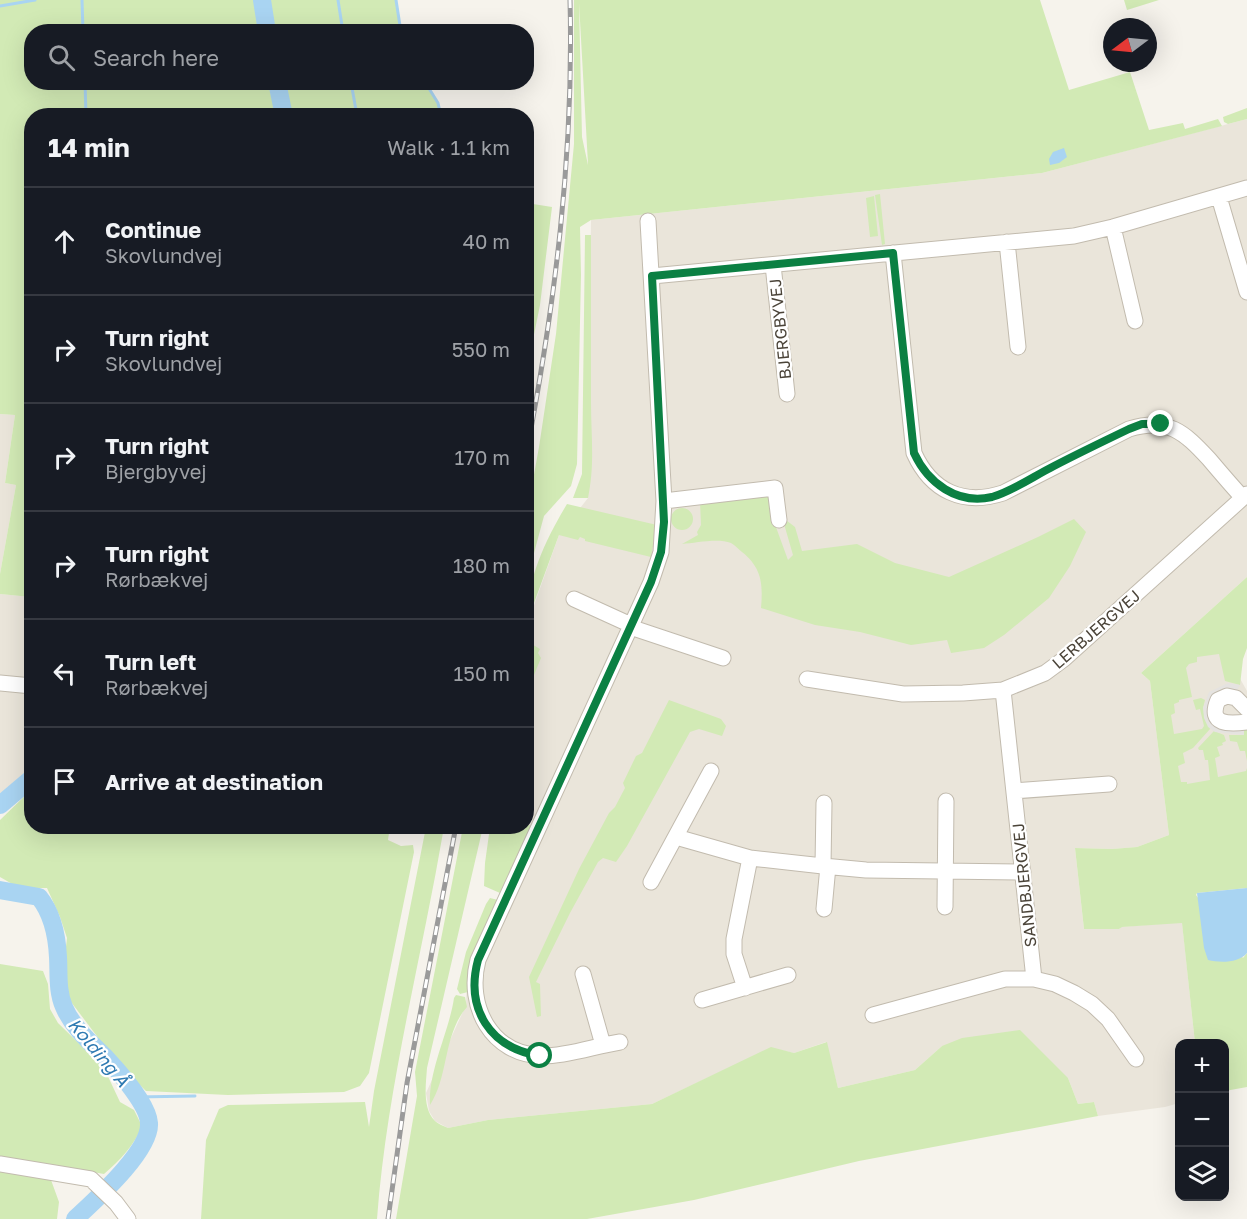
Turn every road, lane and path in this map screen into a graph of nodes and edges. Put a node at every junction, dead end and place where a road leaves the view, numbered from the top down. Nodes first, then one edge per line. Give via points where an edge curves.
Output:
1 (1247, 188) edge
2 (1219, 196) junction
3 (648, 221) dead end
4 (1113, 227) junction
5 (1007, 242) junction
6 (893, 253) junction
7 (773, 265) junction
8 (652, 276) junction
9 (1247, 292) edge
10 (1135, 321) dead end
11 (1018, 347) dead end
12 (787, 394) dead end
13 (1245, 496) edge
14 (664, 501) junction
15 (779, 520) dead end
16 (573, 598) dead end
17 (631, 626) junction
18 (723, 658) dead end
19 (807, 679) dead end
20 (0, 683) edge
21 (24, 685) edge
22 (1003, 690) junction
23 (1247, 710) edge
24 (1247, 722) edge
25 (711, 771) dead end
26 (1109, 784) dead end
27 (1014, 791) junction
28 (946, 801) dead end
29 (824, 803) dead end
30 (675, 837) junction
31 (750, 858) junction
32 (826, 866) junction
33 (946, 872) junction
34 (1023, 872) junction
35 (651, 882) dead end
36 (945, 907) dead end
37 (824, 909) dead end
38 (583, 975) dead end
39 (788, 975) dead end
40 (1034, 979) junction
41 (744, 988) junction
42 (702, 1000) dead end
43 (873, 1014) dead end
44 (620, 1042) dead end
45 (603, 1045) junction
46 (1136, 1059) dead end
47 (0, 1164) edge
48 (128, 1219) edge

1 - 2 street, BJERGBYVEJ
2 - 4 street, BJERGBYVEJ
2 - 9 street
3 - 8 street
4 - 5 street, BJERGBYVEJ via 1074,236
4 - 10 street
5 - 6 street, BJERGBYVEJ
5 - 11 street
6 - 7 street, BJERGBYVEJ
6 - 13 street via 914,453 926,474 944,490 967,498 997,495 1129,429 1151,424 1170,427 1186,436
7 - 8 street, BJERGBYVEJ
7 - 12 street, BJERGBYVEJ
8 - 14 street
13 - 22 street, LERBJERGVEJ via 1064,659 1044,673
14 - 15 street via 775,489
14 - 17 street via 661,552
16 - 17 street
17 - 18 street
17 - 45 street via 478,960 474,986 485,1023 515,1049 540,1056
19 - 22 street, LERBJERGVEJ via 903,694
20 - 21 street
22 - 27 street, SANDBJERGVEJ
23 - 24 street via 1236,698 1227,696 1218,700 1215,708 1219,721
25 - 30 street
26 - 27 street
27 - 34 street, SANDBJERGVEJ
28 - 33 street
29 - 32 street
30 - 31 street
30 - 35 street
31 - 32 street
31 - 41 street via 734,939
32 - 33 street
32 - 37 street
33 - 34 street
33 - 36 street
34 - 40 street, SANDBJERGVEJ
38 - 45 street
39 - 41 street
40 - 43 street via 1005,979
40 - 46 street via 1055,984 1092,1004 1108,1019
41 - 42 street
44 - 45 street
47 - 48 street via 84,1177 97,1183

